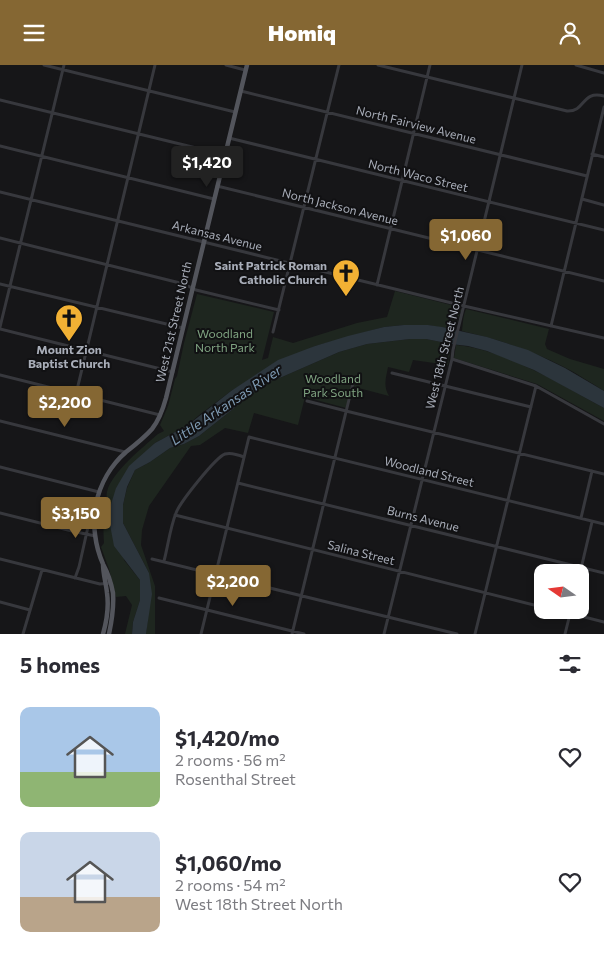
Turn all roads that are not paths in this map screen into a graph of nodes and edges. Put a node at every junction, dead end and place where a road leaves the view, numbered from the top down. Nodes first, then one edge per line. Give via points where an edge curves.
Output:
1 (44, 65) edge
2 (155, 65) edge
3 (226, 65) edge
4 (339, 65) edge
5 (378, 65) edge
6 (430, 65) edge
7 (522, 65) edge
8 (576, 65) edge
9 (63, 67) edge
10 (246, 67) edge
11 (604, 73) edge
12 (427, 77) junction
13 (149, 91) junction
14 (240, 91) junction
15 (604, 96) edge
16 (514, 98) junction
17 (0, 100) edge
18 (604, 107) edge
19 (235, 112) junction
20 (52, 113) junction
21 (327, 113) junction
22 (138, 134) junction
23 (414, 134) junction
24 (229, 138) junction
25 (0, 146) edge
26 (592, 154) junction
27 (225, 155) junction
28 (500, 155) junction
29 (42, 156) junction
30 (604, 157) edge
31 (316, 159) junction
32 (587, 176) junction
33 (128, 178) junction
34 (402, 181) junction
35 (217, 186) junction
36 (0, 192) edge
37 (214, 199) junction
38 (582, 199) junction
39 (31, 200) junction
40 (489, 202) junction
41 (604, 205) edge
42 (304, 207) junction
43 (118, 221) junction
44 (576, 223) junction
45 (391, 229) junction
46 (604, 229) edge
47 (0, 238) edge
48 (204, 242) junction
49 (20, 243) junction
50 (478, 250) junction
51 (290, 263) junction
52 (107, 265) junction
53 (564, 271) junction
54 (604, 281) edge
55 (0, 284) edge
56 (377, 285) junction
57 (10, 286) junction
58 (193, 288) junction
59 (464, 306) junction
60 (97, 307) junction
61 (279, 310) junction
62 (551, 326) junction
63 (0, 328) edge
64 (183, 328) junction
65 (273, 332) dead end
66 (604, 338) edge
67 (87, 351) junction
68 (452, 359) junction
69 (173, 372) junction
70 (392, 373) dead end
71 (0, 375) edge
72 (354, 379) dead end
73 (445, 385) junction
74 (536, 386) junction
75 (76, 394) junction
76 (307, 401) dead end
77 (531, 407) junction
78 (346, 411) junction
79 (160, 415) junction
80 (0, 421) edge
81 (604, 424) edge
82 (433, 433) junction
83 (126, 453) junction
84 (519, 454) junction
85 (244, 457) junction
86 (335, 458) junction
87 (0, 467) edge
88 (592, 471) junction
89 (604, 474) edge
90 (422, 479) junction
91 (238, 483) junction
92 (99, 492) junction
93 (508, 500) junction
94 (324, 504) junction
95 (0, 513) edge
96 (95, 513) junction
97 (175, 515) junction
98 (581, 518) junction
99 (592, 521) junction
100 (604, 524) edge
101 (410, 525) junction
102 (227, 528) junction
103 (86, 534) junction
104 (96, 536) junction
105 (496, 546) junction
106 (313, 550) junction
107 (0, 559) edge
108 (152, 559) dead end
109 (164, 561) junction
110 (569, 564) edge
111 (582, 564) edge
112 (42, 569) junction
113 (589, 569) edge
114 (399, 571) junction
115 (604, 573) edge
116 (216, 574) junction
117 (75, 578) junction
118 (108, 584) junction
119 (485, 592) junction
120 (302, 595) junction
121 (159, 598) dead end
122 (0, 602) edge
123 (534, 605) edge
124 (30, 610) junction
125 (207, 610) junction
126 (388, 617) junction
127 (589, 617) edge
128 (568, 619) edge
129 (604, 622) edge
130 (293, 633) edge
131 (24, 634) edge
132 (103, 634) edge
133 (108, 634) edge
134 (201, 634) edge
135 (304, 634) edge
136 (384, 634) edge
137 (457, 634) edge
138 (475, 634) edge
139 (565, 634) edge

1 - 9 street
2 - 13 street
3 - 10 street
4 - 21 street
5 - 12 street
6 - 12 street
7 - 16 street, West 18th Street North
8 - 11 street
9 - 13 street
9 - 20 street
10 - 14 main road, West 21st Street North
12 - 16 street
12 - 23 street
13 - 19 street
13 - 22 street
14 - 19 main road, West 21st Street North
14 - 21 street, North Fairview Avenue
15 - 16 street via 591,95 572,111
16 - 28 street, West 18th Street North
17 - 20 street
18 - 26 street
19 - 24 main road, West 21st Street North
20 - 22 street
20 - 29 street
21 - 23 street, North Fairview Avenue
21 - 31 street
22 - 27 street
22 - 33 street
23 - 28 street, North Fairview Avenue
23 - 34 street
24 - 27 main road, West 21st Street North
24 - 31 street, North Waco Street
25 - 29 street
26 - 30 street
26 - 32 street
27 - 35 main road, West 21st Street North
28 - 32 street, North Fairview Avenue
28 - 40 street, West 18th Street North
29 - 33 street
29 - 39 street
31 - 34 street, North Waco Street
31 - 42 street
32 - 38 street
33 - 37 street
33 - 43 street
34 - 40 street, North Waco Street
34 - 45 street
35 - 37 main road, West 21st Street North
35 - 42 street, North Jackson Avenue
36 - 39 street, Arkansas Avenue
37 - 48 main road, West 21st Street North
38 - 41 street
38 - 44 street
39 - 43 street, Arkansas Avenue
39 - 49 street
40 - 44 street, North Waco Street
40 - 50 street, West 18th Street North
42 - 45 street, North Jackson Avenue
42 - 51 street
43 - 48 street, Arkansas Avenue
43 - 52 street
44 - 46 street, North Waco Street
44 - 53 street
45 - 50 street, North Jackson Avenue
45 - 56 street
47 - 49 street
48 - 51 street, Arkansas Avenue
48 - 58 main road, West 21st Street North
49 - 52 street
49 - 57 street
50 - 53 street, North Jackson Avenue
50 - 59 street, West 18th Street North
51 - 56 street, Arkansas Avenue
51 - 61 street
52 - 58 street via 184,283
52 - 60 street
53 - 54 street, North Jackson Avenue
53 - 62 street
55 - 57 street
56 - 59 street, Arkansas Avenue
57 - 60 street
57 - 63 street
58 - 61 street
58 - 64 main road, West 21st Street North
59 - 62 street, Arkansas Avenue
59 - 68 street, West 18th Street North
60 - 64 street
60 - 67 street
61 - 65 street
62 - 66 street, Arkansas Avenue
63 - 67 street
64 - 69 main road, West 21st Street North
67 - 69 street
67 - 75 street
68 - 73 street, West 18th Street North
68 - 74 street
69 - 79 main road, West 21st Street North
70 - 73 street
71 - 75 street
72 - 78 street
73 - 77 street
73 - 82 street, West 18th Street North
74 - 77 street
74 - 81 street
75 - 79 street
76 - 78 street
77 - 84 street
78 - 82 street
78 - 86 street
79 - 83 main road, West 21st Street North via 152,429
80 - 83 street
82 - 84 street
82 - 90 street, West 18th Street North
83 - 92 main road, West 21st Street North via 113,466
84 - 88 street
84 - 93 street
85 - 86 street, Woodland Street via 249,437
85 - 91 street
85 - 97 street via 229,453 222,456 200,478
86 - 90 street, Woodland Street
86 - 94 street
87 - 92 street
88 - 89 street
88 - 98 street
90 - 93 street, Woodland Street
90 - 101 street, West 18th Street North
91 - 94 street, Burns Avenue
91 - 102 street
92 - 96 main road, West 21st Street North
93 - 98 street, Woodland Street
93 - 105 street
94 - 101 street, Burns Avenue
94 - 106 street
95 - 103 street
96 - 103 street via 90,518
96 - 104 main road, West 21st Street North
97 - 102 street, Salina Street
97 - 109 street
98 - 99 street, Woodland Street
99 - 100 street, Woodland Street
99 - 111 street
101 - 105 street, Burns Avenue
101 - 114 street, West 18th Street North
102 - 106 street, Salina Street
102 - 116 street
103 - 104 street
103 - 117 street
104 - 118 main road, West 21st Street North
105 - 110 street, Burns Avenue
105 - 119 street
106 - 114 street, Salina Street
106 - 120 street
107 - 112 street
108 - 109 street
109 - 116 street
112 - 117 street
112 - 124 street
113 - 115 street, Burns Avenue
114 - 119 street, Salina Street
114 - 126 street, West 18th Street North
116 - 120 street
116 - 125 street
117 - 118 street
118 - 132 main road, West 21st Street North via 108,613
118 - 133 main road, West 21st Street North via 113,617
119 - 123 street, Salina Street
119 - 138 street
120 - 126 street
120 - 130 street
121 - 125 street
122 - 124 street
124 - 131 street
125 - 130 street
125 - 134 street
126 - 136 street, West 18th Street North
126 - 137 street
127 - 129 street
128 - 139 street
130 - 135 street

